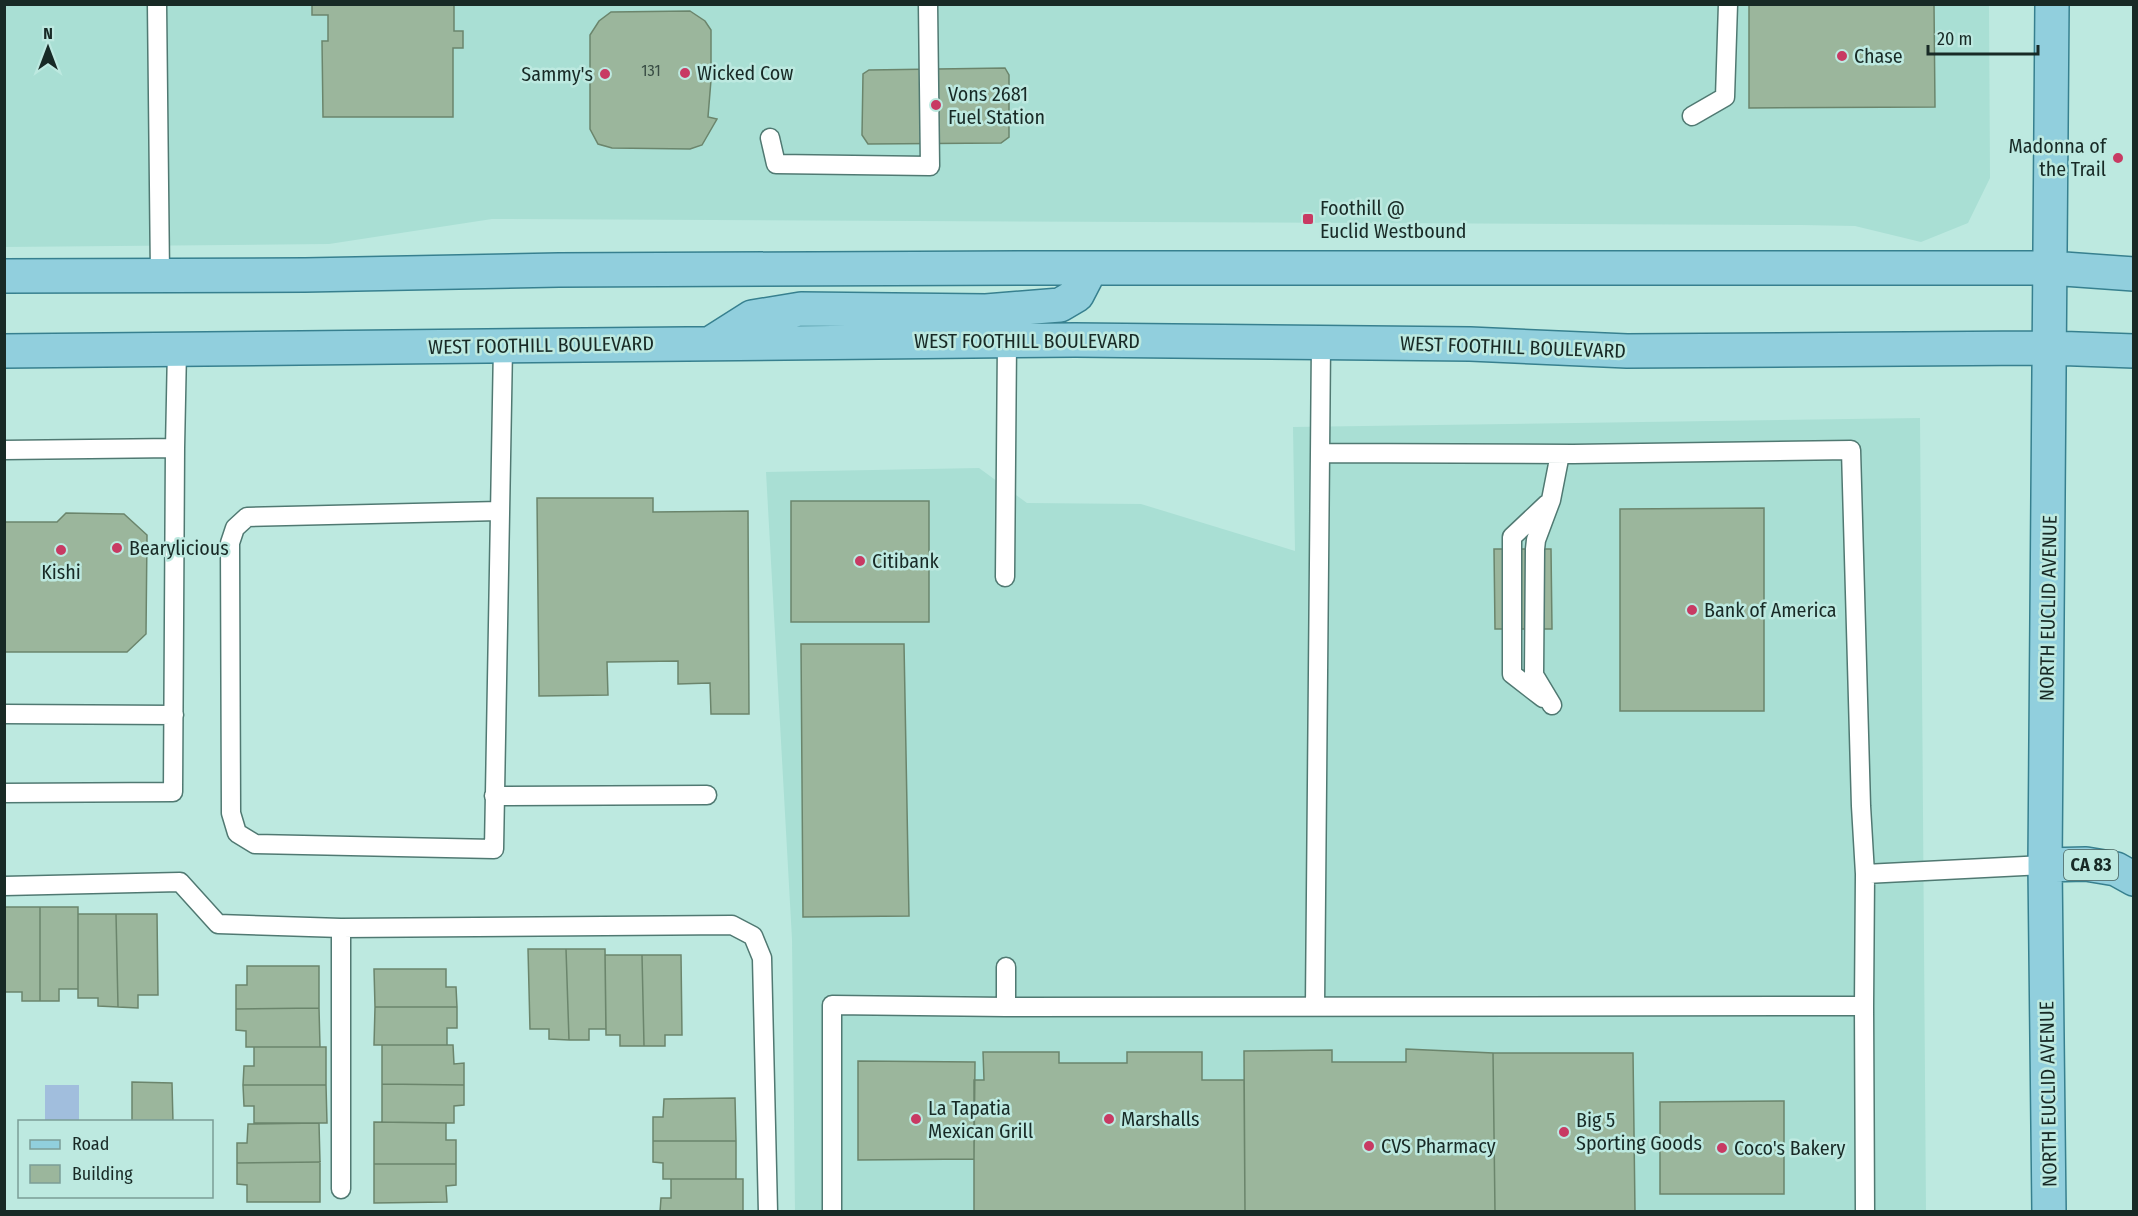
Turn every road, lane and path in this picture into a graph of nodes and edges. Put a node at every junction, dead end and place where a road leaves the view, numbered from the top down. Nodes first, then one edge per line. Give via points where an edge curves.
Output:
1 (157, 4) edge
2 (927, 4) edge
3 (1728, 4) edge
4 (2052, 4) edge
5 (1692, 116) dead end
6 (770, 138) dead end
7 (1091, 268) junction
8 (2050, 268) junction
9 (2133, 274) edge
10 (160, 275) junction
11 (4, 276) edge
12 (1007, 341) junction
13 (711, 343) junction
14 (1321, 343) junction
15 (503, 346) junction
16 (2050, 348) junction
17 (177, 349) junction
18 (4, 351) edge
19 (2133, 351) edge
20 (174, 448) junction
21 (4, 450) edge
22 (1320, 453) junction
23 (1560, 454) junction
24 (499, 511) junction
25 (1005, 578) dead end
26 (1552, 705) dead end
27 (4, 714) edge
28 (174, 715) junction
29 (4, 793) edge
30 (707, 795) dead end
31 (494, 796) junction
32 (2045, 865) junction
33 (1865, 874) junction
34 (2133, 879) edge
35 (4, 886) edge
36 (342, 928) junction
37 (1006, 967) dead end
38 (1315, 1005) junction
39 (1864, 1006) junction
40 (1006, 1007) junction
41 (342, 1189) dead end
42 (768, 1212) edge
43 (832, 1212) edge
44 (1865, 1212) edge
45 (2049, 1212) edge

1 - 10 lane
2 - 6 lane via 930,166 776,164
3 - 5 lane via 1725,97
4 - 8 main road, NORTH EUCLID AVENUE
7 - 8 main road
7 - 10 main road
7 - 13 main road via 1077,295 1059,305 986,311 801,309 752,317
8 - 9 main road
8 - 16 main road, NORTH EUCLID AVENUE
10 - 11 main road
12 - 13 main road, WEST FOOTHILL BOULEVARD
12 - 14 main road, WEST FOOTHILL BOULEVARD
12 - 25 lane
13 - 15 main road, WEST FOOTHILL BOULEVARD
14 - 16 main road, WEST FOOTHILL BOULEVARD via 1627,351
14 - 22 lane
15 - 17 main road, WEST FOOTHILL BOULEVARD
15 - 24 lane
16 - 19 main road, WEST FOOTHILL BOULEVARD
16 - 32 main road, NORTH EUCLID AVENUE
17 - 18 main road, WEST FOOTHILL BOULEVARD
17 - 20 lane
20 - 21 lane
20 - 28 lane
22 - 23 lane
22 - 38 lane
23 - 26 lane via 1551,500 1512,537 1512,674
23 - 33 lane via 1851,450
24 - 31 lane
24 - 31 lane via 247,517 235,528 230,543 231,813 237,833 255,844 494,849
27 - 28 lane
28 - 29 lane via 173,792
30 - 31 lane
32 - 33 lane
32 - 34 main road, CA 83 via 2086,864 2116,869
32 - 45 main road, NORTH EUCLID AVENUE
33 - 39 lane
35 - 36 lane via 180,882 218,924
36 - 41 lane
36 - 42 lane via 732,925 753,936 762,958
37 - 40 lane
38 - 39 lane
38 - 40 lane
39 - 44 lane
40 - 43 lane via 832,1005

